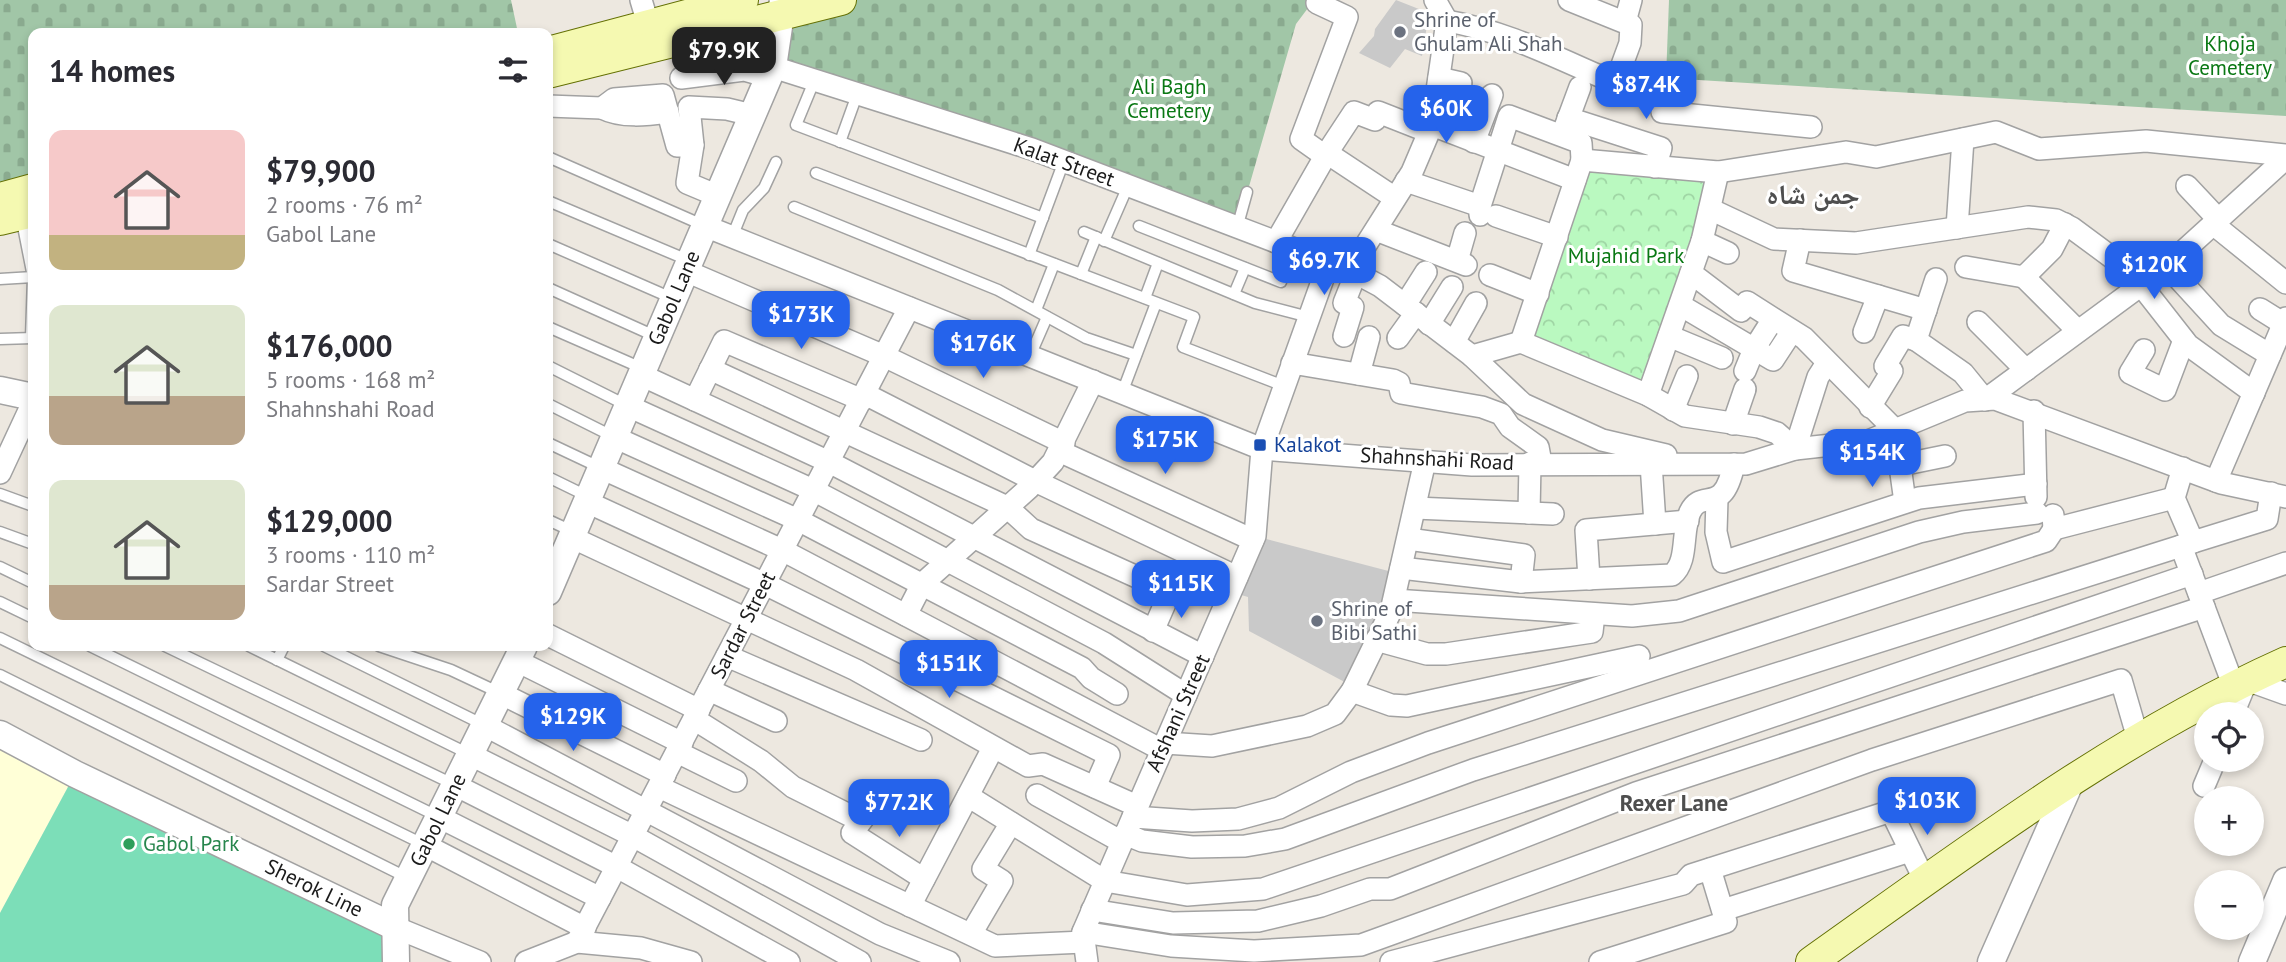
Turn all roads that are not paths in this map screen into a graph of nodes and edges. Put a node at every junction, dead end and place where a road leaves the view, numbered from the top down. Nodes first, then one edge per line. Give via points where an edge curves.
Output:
1 (744, 0) edge
2 (841, 0) edge
3 (1318, 0) edge
4 (1435, 0) edge
5 (1569, 0) edge
6 (1631, 0) edge
7 (783, 7) edge
8 (1447, 21) junction
9 (1625, 22) junction
10 (648, 24) edge
11 (553, 51) edge
12 (553, 71) edge
13 (771, 72) junction
14 (681, 78) dead end
15 (1439, 78) junction
16 (815, 79) junction
17 (1461, 83) dead end
18 (1615, 83) junction
19 (1580, 87) dead end
20 (858, 92) junction
21 (1492, 95) dead end
22 (553, 106) edge
23 (752, 116) junction
24 (1565, 127) junction
25 (1811, 127) dead end
26 (1431, 129) junction
27 (1962, 139) junction
28 (840, 142) junction
29 (1474, 142) junction
30 (693, 145) junction
31 (1499, 151) junction
32 (1326, 155) junction
33 (2286, 156) edge
34 (553, 159) edge
35 (1064, 161) junction
36 (776, 162) dead end
37 (1655, 167) junction
38 (1578, 170) junction
39 (1718, 172) junction
40 (816, 173) dead end
41 (1128, 186) junction
42 (2187, 186) dead end
43 (1401, 190) junction
44 (1247, 192) dead end
45 (718, 196) junction
46 (553, 203) edge
47 (18, 207) edge
48 (794, 207) dead end
49 (1710, 209) junction
50 (1485, 212) junction
51 (1043, 218) junction
52 (2215, 222) junction
53 (2065, 224) junction
54 (705, 226) junction
55 (1139, 226) dead end
56 (1237, 228) junction
57 (1957, 228) junction
58 (1376, 230) junction
59 (1084, 232) dead end
60 (1465, 233) dead end
61 (732, 237) junction
62 (1557, 237) junction
63 (1100, 239) junction
64 (1800, 240) junction
65 (1702, 241) junction
66 (1276, 242) junction
67 (553, 246) edge
68 (1728, 253) dead end
69 (28, 254) edge
70 (1029, 255) junction
71 (1329, 262) junction
72 (1158, 263) junction
73 (1054, 264) junction
74 (688, 266) junction
75 (2167, 266) junction
76 (1966, 267) dead end
77 (1245, 268) junction
78 (1353, 272) junction
79 (1426, 272) dead end
80 (1081, 274) junction
81 (1691, 274) junction
82 (1490, 275) dead end
83 (28, 277) edge
84 (2024, 277) junction
85 (0, 279) edge
86 (1936, 279) dead end
87 (1281, 282) dead end
88 (2143, 283) junction
89 (2286, 283) edge
90 (1452, 286) dead end
91 (553, 290) edge
92 (1234, 294) junction
93 (1538, 294) junction
94 (1878, 296) junction
95 (1145, 298) junction
96 (674, 299) junction
97 (1156, 303) junction
98 (1476, 303) dead end
99 (1680, 305) junction
100 (909, 308) junction
101 (1036, 310) junction
102 (1926, 310) junction
103 (2260, 310) dead end
104 (1417, 314) junction
105 (1047, 317) junction
106 (1309, 317) junction
107 (1773, 319) junction
108 (2285, 321) edge
109 (1978, 322) dead end
110 (553, 329) edge
111 (1792, 331) junction
112 (2078, 331) junction
113 (1864, 332) dead end
114 (1344, 336) dead end
115 (1669, 336) junction
116 (657, 337) junction
117 (1369, 337) dead end
118 (28, 338) edge
119 (1398, 338) dead end
120 (0, 339) edge
121 (1916, 340) junction
122 (2184, 340) junction
123 (1454, 342) junction
124 (1521, 342) junction
125 (1754, 349) junction
126 (2144, 351) dead end
127 (1136, 355) junction
128 (2270, 355) junction
129 (884, 356) junction
130 (1030, 356) junction
131 (1472, 356) junction
132 (1722, 358) dead end
133 (1292, 363) junction
134 (1827, 363) junction
135 (553, 368) edge
136 (710, 369) junction
137 (2026, 370) junction
138 (642, 372) junction
139 (1359, 374) junction
140 (1687, 376) dead end
141 (1093, 381) junction
142 (1284, 386) junction
143 (0, 390) edge
144 (1122, 393) junction
145 (2254, 393) junction
146 (1648, 395) junction
147 (863, 397) junction
148 (28, 398) edge
149 (695, 400) junction
150 (1985, 400) junction
151 (553, 406) edge
152 (628, 406) junction
153 (1870, 407) junction
154 (1674, 410) junction
155 (28, 411) edge
156 (2035, 411) junction
157 (1732, 424) junction
158 (846, 430) junction
159 (1895, 430) junction
160 (614, 437) junction
161 (553, 445) edge
162 (1061, 447) junction
163 (1262, 449) junction
164 (1795, 449) junction
165 (1945, 456) dead end
166 (1425, 461) junction
167 (829, 462) junction
168 (1536, 463) junction
169 (1651, 463) junction
170 (1702, 464) junction
171 (1734, 464) junction
172 (1901, 465) junction
173 (601, 468) junction
174 (2183, 468) junction
175 (0, 473) edge
176 (553, 480) edge
177 (1035, 481) junction
178 (2217, 481) junction
179 (2036, 484) junction
180 (813, 490) junction
181 (0, 494) edge
182 (2279, 495) edge
183 (2175, 498) junction
184 (588, 499) junction
185 (1717, 499) junction
186 (1905, 502) junction
187 (28, 504) edge
188 (1007, 507) junction
189 (1415, 508) junction
190 (1529, 513) junction
191 (2037, 513) junction
192 (1553, 514) dead end
193 (798, 520) junction
194 (1688, 521) junction
195 (1655, 524) junction
196 (553, 528) edge
197 (2054, 529) junction
198 (0, 532) edge
199 (971, 538) junction
200 (1408, 539) junction
201 (1253, 540) junction
202 (28, 542) edge
203 (2187, 544) junction
204 (564, 546) edge
205 (1069, 547) junction
206 (782, 550) junction
207 (947, 561) junction
208 (2286, 563) edge
209 (0, 567) edge
210 (1401, 568) junction
211 (1237, 577) junction
212 (553, 578) edge
213 (1589, 579) junction
214 (1054, 580) junction
215 (28, 581) edge
216 (1521, 582) junction
217 (765, 584) junction
218 (922, 584) junction
219 (2198, 591) junction
220 (1394, 600) junction
221 (0, 602) edge
222 (1594, 614) junction
223 (906, 615) junction
224 (28, 616) edge
225 (746, 619) junction
226 (1153, 631) junction
227 (0, 638) edge
228 (553, 638) edge
229 (1377, 640) junction
230 (100, 651) edge
231 (175, 651) edge
232 (259, 651) edge
233 (282, 651) edge
234 (334, 651) edge
235 (394, 651) edge
236 (521, 654) edge
237 (727, 656) junction
238 (1203, 656) junction
239 (1639, 656) dead end
240 (277, 660) junction
241 (2286, 662) edge
242 (0, 675) edge
243 (709, 690) junction
244 (1352, 691) junction
245 (500, 693) junction
246 (1117, 694) dead end
247 (2238, 694) edge
248 (2286, 694) edge
249 (1186, 695) junction
250 (697, 714) junction
251 (776, 721) dead end
252 (484, 725) junction
253 (0, 734) edge
254 (921, 740) dead end
255 (2139, 742) junction
256 (1163, 746) junction
257 (679, 747) junction
258 (993, 748) junction
259 (469, 754) junction
260 (2210, 772) edge
261 (662, 781) junction
262 (736, 781) dead end
263 (2071, 781) junction
264 (455, 785) junction
265 (2204, 786) dead end
266 (1095, 787) junction
267 (883, 793) dead end
268 (1037, 795) dead end
269 (968, 796) junction
270 (646, 811) junction
271 (439, 817) junction
272 (861, 821) junction
273 (1011, 823) junction
274 (1129, 825) junction
275 (633, 836) junction
276 (425, 845) junction
277 (1910, 850) junction
278 (617, 867) junction
279 (1710, 869) junction
280 (409, 878) junction
281 (924, 880) junction
282 (1105, 881) junction
283 (1924, 881) junction
284 (2286, 881) edge
285 (600, 898) junction
286 (910, 906) junction
287 (1723, 910) junction
288 (1092, 911) junction
289 (397, 928) junction
290 (799, 929) junction
291 (971, 934) junction
292 (581, 935) junction
293 (1085, 945) edge
294 (785, 961) edge
295 (396, 962) edge
296 (480, 962) edge
297 (526, 962) edge
298 (691, 962) edge
299 (860, 962) edge
300 (949, 962) edge
301 (1391, 962) edge
302 (1601, 962) edge
303 (1811, 962) edge
304 (1991, 962) edge
305 (2252, 962) edge

1 - 10 main road
2 - 7 main road
3 - 32 street via 1347,17 1301,139
4 - 8 street
5 - 9 street
6 - 9 street
7 - 10 main road
7 - 13 street, Gabol Lane
8 - 15 street
8 - 18 street via 1479,26 1526,43
9 - 18 street via 1631,25 1630,43
10 - 11 main road
10 - 12 main road
13 - 14 street, Kalat Street via 744,70
13 - 16 street, Kalat Street
13 - 23 street, Gabol Lane
15 - 17 street
15 - 26 street
16 - 20 street, Kalat Street
16 - 28 lane via 796,125
18 - 25 street via 1663,101 1662,112
19 - 24 street
20 - 28 lane
20 - 35 street, Kalat Street
21 - 29 street
22 - 30 street via 603,108 614,99 663,95 677,146
23 - 30 street via 727,108 689,107
23 - 45 street, Gabol Lane
24 - 31 street via 1509,116
24 - 37 street via 1661,148
24 - 38 street via 1581,143
26 - 29 street
26 - 32 street via 1378,113 1375,120 1354,112
26 - 43 street
27 - 33 street via 1996,132 2039,149 2146,141
27 - 39 street via 1876,157 1846,152
27 - 57 street
28 - 51 lane
29 - 31 street
30 - 45 street via 687,183
31 - 38 street
31 - 50 street
32 - 43 street
32 - 66 street
33 - 52 street
34 - 54 lane
35 - 41 street, Kalat Street
35 - 51 lane
36 - 61 lane via 764,188 743,210
37 - 38 street
37 - 39 street
38 - 62 street
39 - 49 street
40 - 70 lane
41 - 56 street, Kalat Street
41 - 63 lane
42 - 52 street
43 - 50 street
43 - 58 street
44 - 56 lane
45 - 54 street, Gabol Lane
46 - 74 lane
47 - 69 lane
48 - 101 lane via 998,290
49 - 64 street via 1774,239
49 - 65 street
50 - 62 street
51 - 70 lane
52 - 75 street
52 - 89 street
53 - 57 street via 2028,217
53 - 84 street via 2052,249
53 - 88 street
54 - 61 street, Shahnshahi Road
54 - 74 street, Gabol Lane
55 - 77 lane
56 - 66 street, Kalat Street
57 - 64 street via 1865,242
58 - 60 street via 1462,263
58 - 78 street
59 - 63 lane
61 - 100 street, Shahnshahi Road
62 - 93 street
63 - 72 lane
63 - 80 lane
64 - 94 street via 1793,271
65 - 68 street
65 - 81 street
66 - 71 street, Kalat Street
67 - 96 lane
70 - 73 lane
71 - 78 street, Kalat Street
71 - 106 street, Afshani Street
72 - 92 lane
72 - 95 lane
73 - 80 lane
73 - 101 lane
74 - 96 street, Gabol Lane
74 - 129 street
75 - 88 street
75 - 128 street via 2221,325
76 - 84 street
77 - 87 lane
77 - 92 lane
78 - 104 street, Kalat Street
78 - 114 street via 1344,303 1353,307
79 - 104 street
80 - 95 lane
81 - 99 street
81 - 107 street via 1741,311 1747,302
82 - 93 street
83 - 85 lane
84 - 112 street
86 - 102 street
88 - 112 street
88 - 122 street
90 - 104 street
91 - 116 lane
92 - 106 lane
93 - 124 street
94 - 102 street
94 - 113 street
95 - 97 lane
96 - 116 street, Gabol Lane
97 - 127 lane
97 - 142 lane via 1194,317 1183,347
98 - 123 street
99 - 115 street
99 - 125 street
100 - 129 street, Sardar Street
100 - 130 street, Shahnshahi Road
101 - 105 lane
102 - 121 street
103 - 108 street
104 - 119 street
104 - 123 street, Kalat Street
105 - 127 lane via 1086,338
105 - 130 lane
106 - 133 street, Afshani Street
107 - 111 street
107 - 125 street
108 - 128 street
109 - 137 street
110 - 138 lane
111 - 125 street via 1773,360
111 - 134 street
112 - 137 street
115 - 132 street
115 - 146 street
116 - 138 street, Gabol Lane
117 - 139 street
118 - 120 lane
121 - 150 street via 1963,373
121 - 153 street via 1903,336 1885,366 1892,371
122 - 126 street via 2165,390 2130,373
122 - 145 street
123 - 131 street, Kalat Street
124 - 131 street
124 - 146 street
125 - 157 street
127 - 144 lane
128 - 145 street
129 - 147 street, Sardar Street
129 - 162 street
130 - 141 street, Shahnshahi Road
131 - 170 street, Kalat Street via 1523,404 1602,440
133 - 139 street
133 - 142 street, Afshani Street
134 - 153 street
134 - 164 street via 1818,377
135 - 152 lane
136 - 147 street via 724,341
136 - 149 street
136 - 158 street
137 - 150 street
138 - 149 street
138 - 152 street, Gabol Lane
139 - 168 street via 1394,380 1401,393 1501,414 1510,427 1538,447
140 - 154 street
141 - 144 street, Shahnshahi Road
141 - 162 street
142 - 163 street, Afshani Street
143 - 148 street
144 - 163 street, Shahnshahi Road
145 - 178 street
146 - 154 street
147 - 158 street, Sardar Street
147 - 177 street
149 - 167 street
150 - 156 street via 2008,401
150 - 159 street via 1965,401
151 - 160 lane
152 - 160 street, Gabol Lane
152 - 180 street
153 - 159 street
154 - 157 street
155 - 175 street
156 - 174 street
156 - 179 street
157 - 164 street via 1777,433
158 - 167 street, Sardar Street
158 - 188 street
159 - 164 street via 1868,441
159 - 172 street
160 - 173 street, Gabol Lane
160 - 193 street
161 - 173 lane
162 - 177 street
162 - 201 street
163 - 166 street, Shahnshahi Road
163 - 201 street, Afshani Street
164 - 171 street
165 - 172 street
166 - 168 street, Shahnshahi Road
166 - 189 street
167 - 180 street, Sardar Street
167 - 199 street
168 - 169 street, Shahnshahi Road
168 - 190 street
169 - 170 street, Shahnshahi Road
169 - 195 street
170 - 171 street
171 - 185 street via 1729,488
172 - 186 street
173 - 184 street, Gabol Lane
173 - 206 street
174 - 178 street
174 - 183 street
176 - 184 lane
177 - 188 street
177 - 211 street
178 - 182 street
179 - 186 street via 1966,490
179 - 191 street
180 - 193 street, Sardar Street
180 - 207 street
181 - 187 lane
182 - 203 street via 2267,519
183 - 197 street
183 - 203 street
184 - 204 street, Gabol Lane
184 - 217 street
185 - 186 street via 1716,533 1723,562
185 - 194 street via 1695,505
188 - 199 street
188 - 205 street via 1031,530
189 - 190 street
189 - 200 street
190 - 192 street
191 - 197 street via 2053,515
191 - 222 street via 1919,532 1679,611 1632,617
193 - 206 street, Sardar Street
193 - 218 street
194 - 195 street
194 - 213 street via 1680,565 1672,575
195 - 213 street via 1586,530
196 - 204 lane
197 - 274 street via 2046,541 1428,743 1351,772 1279,808 1238,819
198 - 202 lane
199 - 207 street
199 - 214 street
200 - 210 street
200 - 216 street via 1524,555
201 - 211 street, Afshani Street
203 - 219 street
203 - 274 street via 1473,770 1285,839 1245,846 1192,847 1142,841
204 - 212 street, Gabol Lane
204 - 225 street
205 - 214 street
205 - 226 street via 1170,592
206 - 217 street, Sardar Street
206 - 223 street
207 - 218 street
207 - 249 street via 1104,643
208 - 219 street
209 - 215 lane
210 - 216 street
210 - 220 street
211 - 238 street, Afshani Street
213 - 216 street
214 - 226 street
217 - 225 street, Sardar Street
217 - 266 street via 1109,755
218 - 223 street
218 - 246 street via 1082,668
219 - 247 street
219 - 282 street via 1263,889 1187,895
219 - 288 street via 1636,793 1390,889 1370,889 1258,921 1173,923
220 - 222 street
220 - 229 street
221 - 224 lane
222 - 229 street via 1592,632 1446,654 1427,654
223 - 256 street
225 - 237 street, Sardar Street
225 - 258 street via 856,670
226 - 238 street
227 - 276 lane
228 - 250 street
229 - 244 street
230 - 271 lane
231 - 264 lane
232 - 240 lane
233 - 240 lane
234 - 252 lane
235 - 245 lane
236 - 245 street, Gabol Lane
236 - 257 street
237 - 243 street, Sardar Street
237 - 254 street
238 - 249 street, Afshani Street
239 - 244 street via 1407,706
240 - 259 lane
241 - 247 main road
242 - 280 lane
243 - 250 street, Sardar Street
243 - 251 street
244 - 256 street via 1335,714 1307,726 1212,746
245 - 252 street, Gabol Lane
245 - 261 street
247 - 248 street
247 - 255 main road
249 - 256 street, Afshani Street
250 - 257 street, Sardar Street
250 - 272 street via 793,787
252 - 259 street, Gabol Lane
252 - 270 street
253 - 289 street, Sherok Line
255 - 263 main road
255 - 293 street via 2121,680 1871,760 1361,945 1254,951
256 - 274 street, Afshani Street
257 - 261 street, Sardar Street
257 - 262 street
258 - 266 street via 1028,766 1043,764
258 - 269 street
259 - 264 street, Gabol Lane
259 - 275 street
260 - 265 street
261 - 270 street, Sardar Street
261 - 286 street
263 - 283 main road
263 - 304 street
264 - 271 street, Gabol Lane
264 - 278 street
266 - 274 street
267 - 272 street
268 - 274 street
269 - 273 street
269 - 281 street
270 - 275 street, Sardar Street
270 - 300 street via 880,934
271 - 276 street, Gabol Lane
271 - 285 street
272 - 281 street via 852,833
273 - 282 street
273 - 291 street via 983,869 1002,881
274 - 282 street, Afshani Street
275 - 278 street, Sardar Street
275 - 290 street
276 - 280 street, Gabol Lane
276 - 292 street
277 - 279 street via 1891,811
277 - 283 street
277 - 287 street
278 - 285 street, Sardar Street
278 - 294 street
279 - 287 street
279 - 301 street via 1657,892
280 - 289 street, Gabol Lane via 396,905
281 - 286 street
282 - 288 street, Afshani Street
283 - 303 main road
284 - 305 street
285 - 292 street, Sardar Street
286 - 291 street
287 - 302 street via 1726,922
288 - 293 street, Afshani Street
289 - 295 street, Gabol Lane
289 - 296 street, Sherok Line
290 - 294 street
290 - 299 street
291 - 293 street via 995,946
292 - 297 street
292 - 298 street

